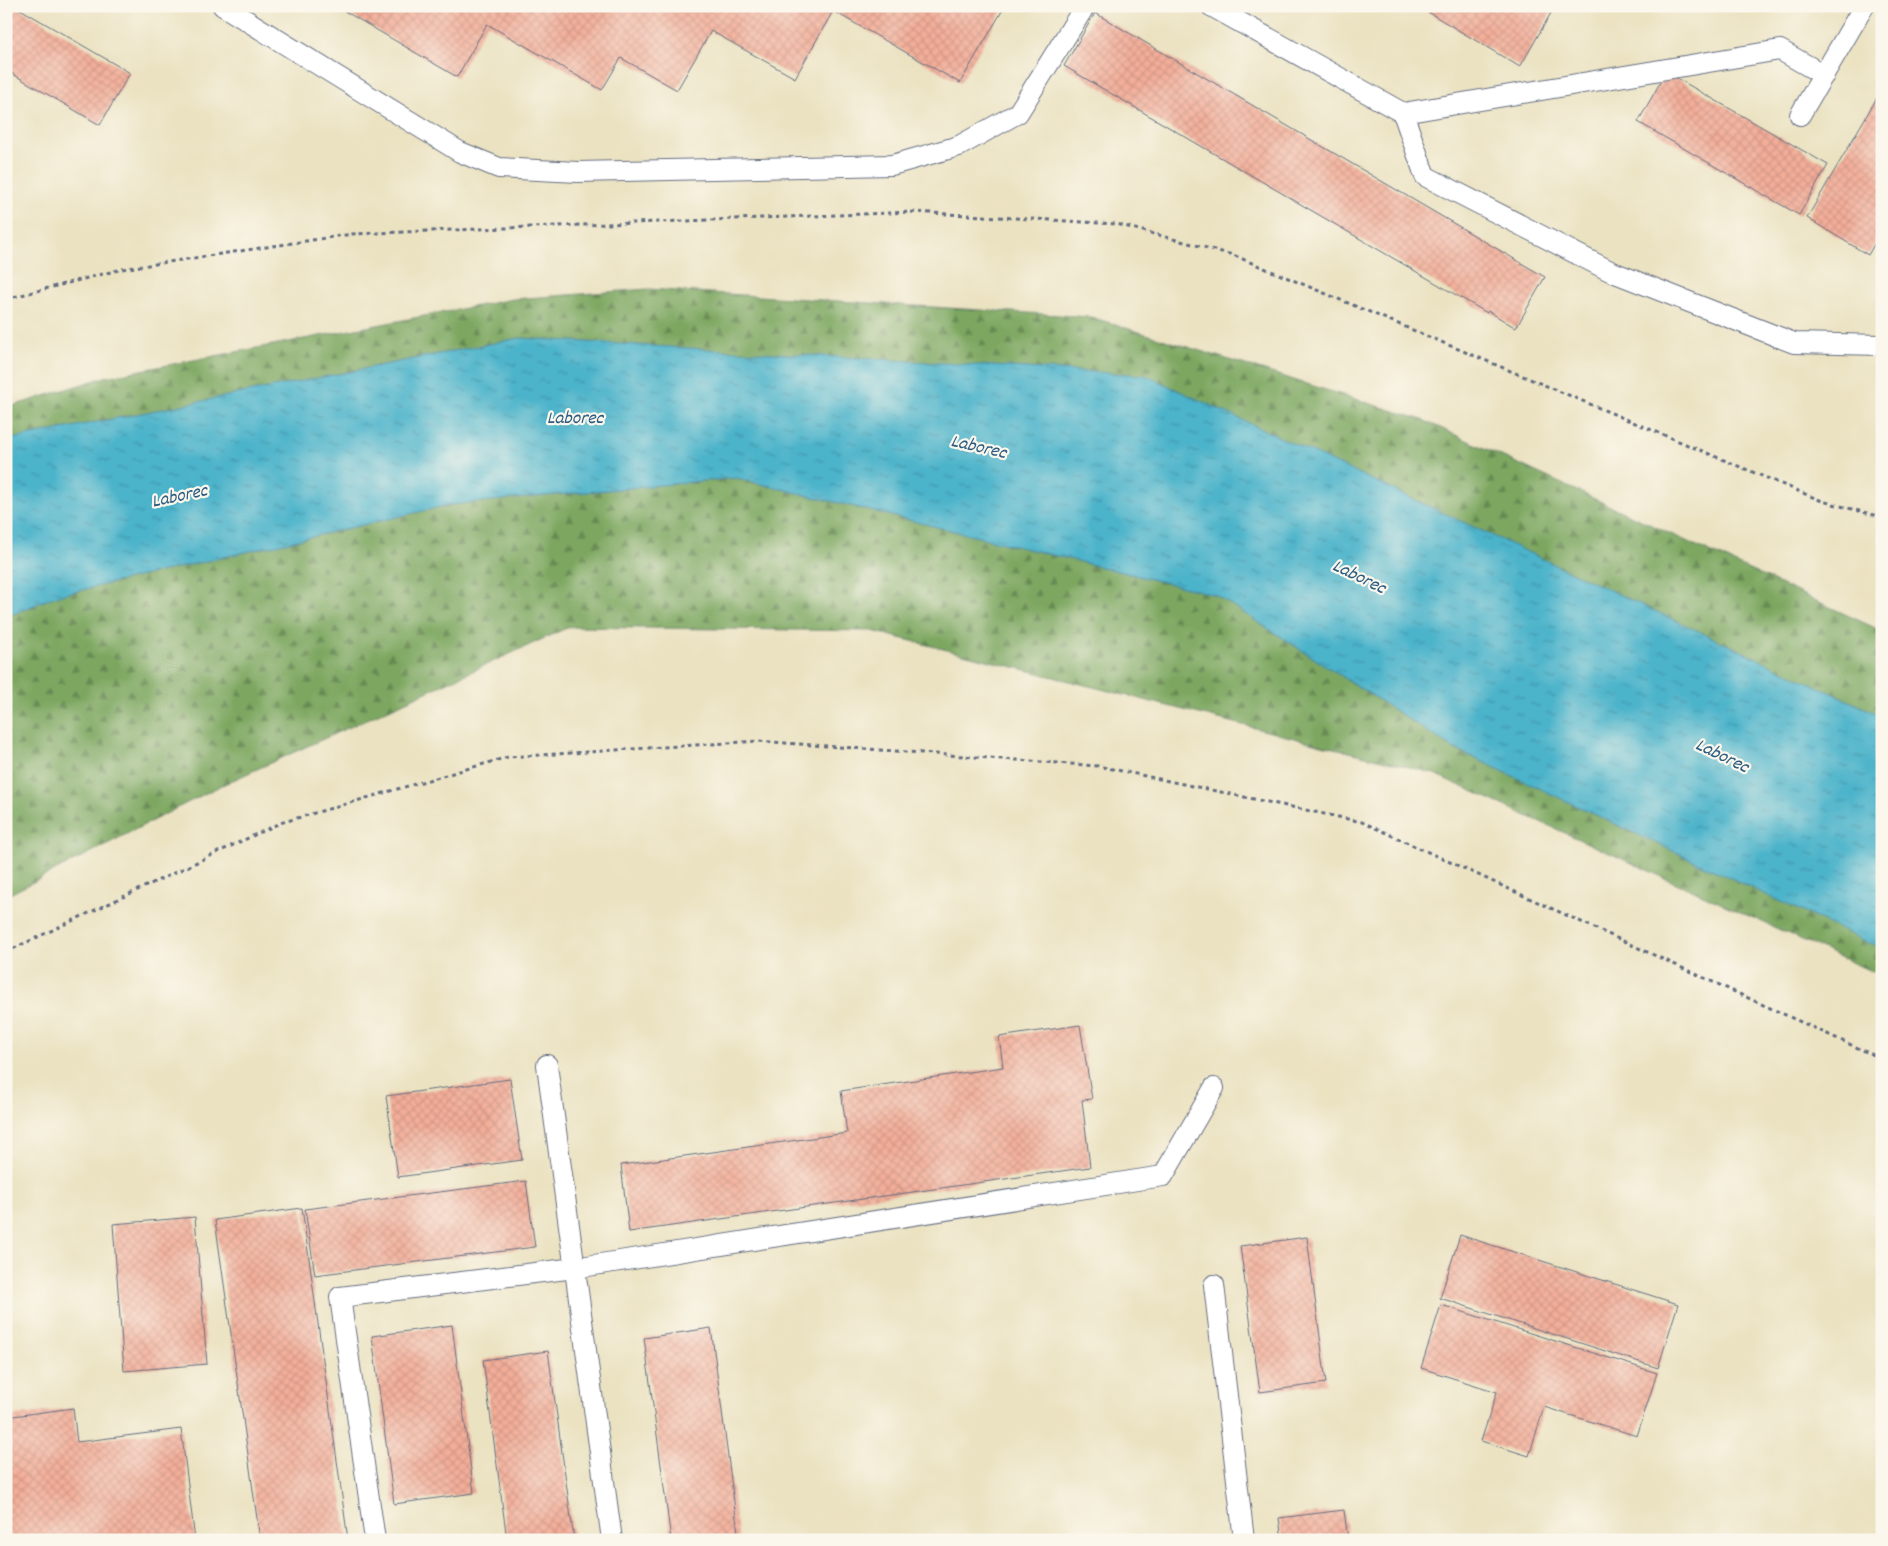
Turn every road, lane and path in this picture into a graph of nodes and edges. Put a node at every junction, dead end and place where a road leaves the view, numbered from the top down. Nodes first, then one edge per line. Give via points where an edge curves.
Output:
1 (223, 6) edge
2 (1085, 6) edge
3 (1211, 6) edge
4 (1864, 6) edge
5 (1824, 75) junction
6 (1403, 113) junction
7 (1800, 115) dead end
8 (6, 299) edge
9 (1882, 345) edge
10 (1882, 510) edge
11 (1878, 516) junction
12 (1882, 519) edge
13 (6, 952) edge
14 (1882, 1059) edge
15 (547, 1065) dead end
16 (1214, 1088) dead end
17 (575, 1268) junction
18 (1214, 1285) dead end
19 (375, 1540) edge
20 (612, 1540) edge
21 (1244, 1540) edge

1 - 2 lane via 460,152 499,168 578,172 892,165 959,146 1018,113
3 - 6 lane
4 - 5 lane
5 - 6 lane via 1780,50
5 - 7 lane
6 - 9 lane via 1425,176 1610,271 1794,343
8 - 11 path via 122,268 352,234 915,212 1117,224 1233,255 1822,502
10 - 11 path
11 - 12 path
13 - 14 path via 280,823 508,757 758,741 1098,766 1362,822
15 - 17 lane
16 - 17 lane via 1163,1176
17 - 19 lane via 340,1297
17 - 20 lane
18 - 21 lane

